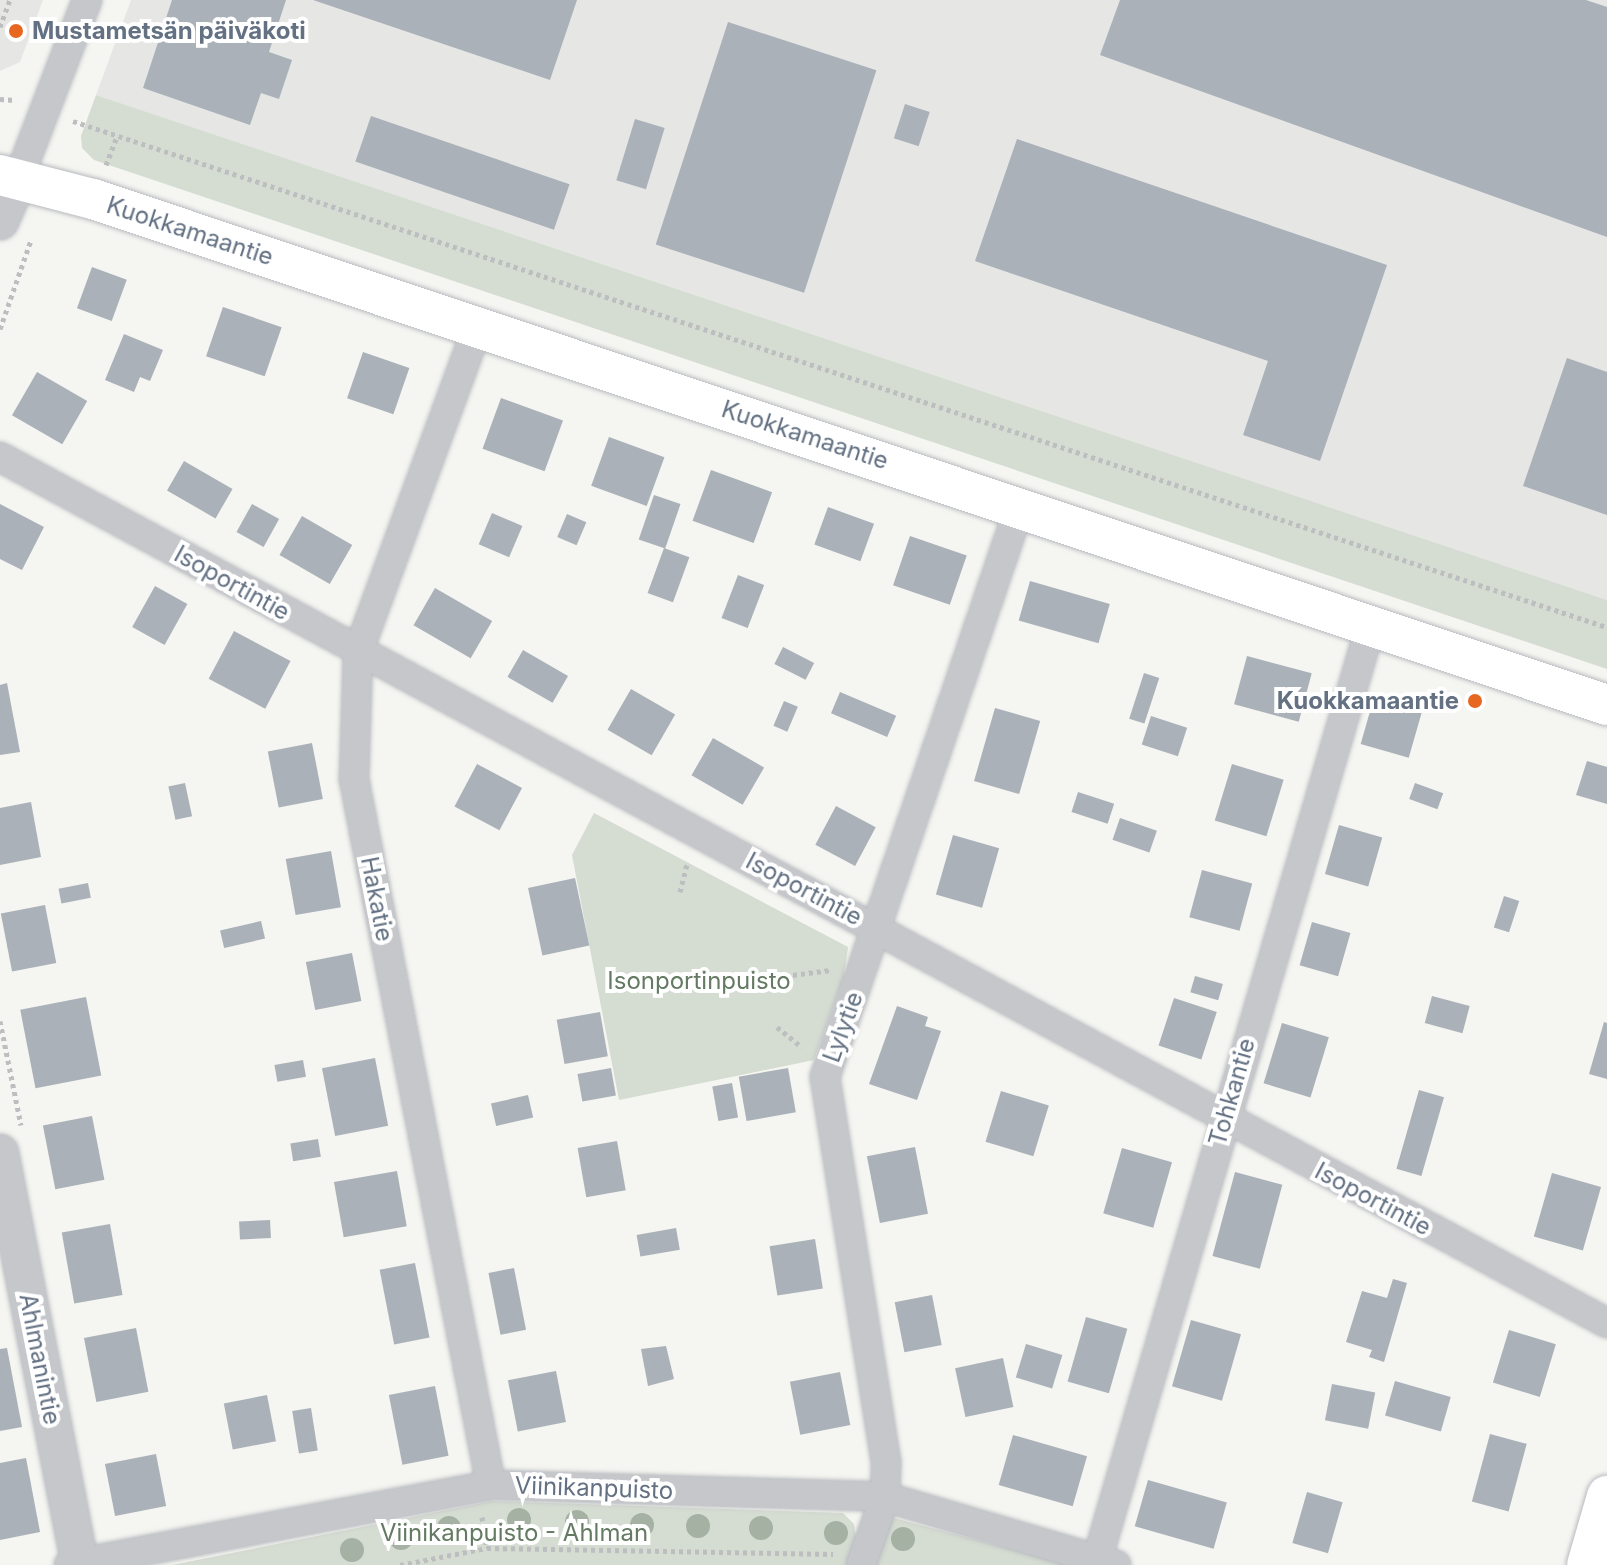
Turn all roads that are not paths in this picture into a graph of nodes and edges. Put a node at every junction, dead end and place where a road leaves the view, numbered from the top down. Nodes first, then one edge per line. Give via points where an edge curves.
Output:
1 (87, 0) edge
2 (9, 177) edge
3 (0, 221) edge
4 (478, 326) junction
5 (0, 457) edge
6 (1020, 506) junction
7 (1371, 625) junction
8 (358, 652) junction
9 (1607, 705) edge
10 (878, 929) junction
11 (1224, 1119) junction
12 (0, 1153) edge
13 (1607, 1323) edge
14 (491, 1485) junction
15 (1607, 1496) edge
16 (885, 1497) junction
17 (863, 1560) edge
18 (1107, 1562) edge
19 (76, 1564) edge
20 (1587, 1565) edge

1 - 2 street via 47,112
2 - 3 street
2 - 4 main road, Kuokkamaantie via 93,199
4 - 6 main road, Kuokkamaantie
4 - 8 street, Hakatie
5 - 8 street, Isoportintie
6 - 7 main road, Kuokkamaantie
6 - 10 street, Lylytie
7 - 9 main road, Kuokkamaantie
7 - 11 street, Tohkantie
8 - 10 street, Isoportintie
8 - 14 street, Hakatie via 354,779
10 - 11 street, Isoportintie
10 - 16 street, Lylytie via 825,1077 886,1462
11 - 13 street, Isoportintie
11 - 18 street, Tohkantie
12 - 19 street, Ahlmanintie
14 - 16 street, Viinikanpuisto
14 - 19 street, Viinikanpuisto
15 - 20 main road
16 - 17 street, Lylytie
16 - 18 street, Viinikanpuisto

